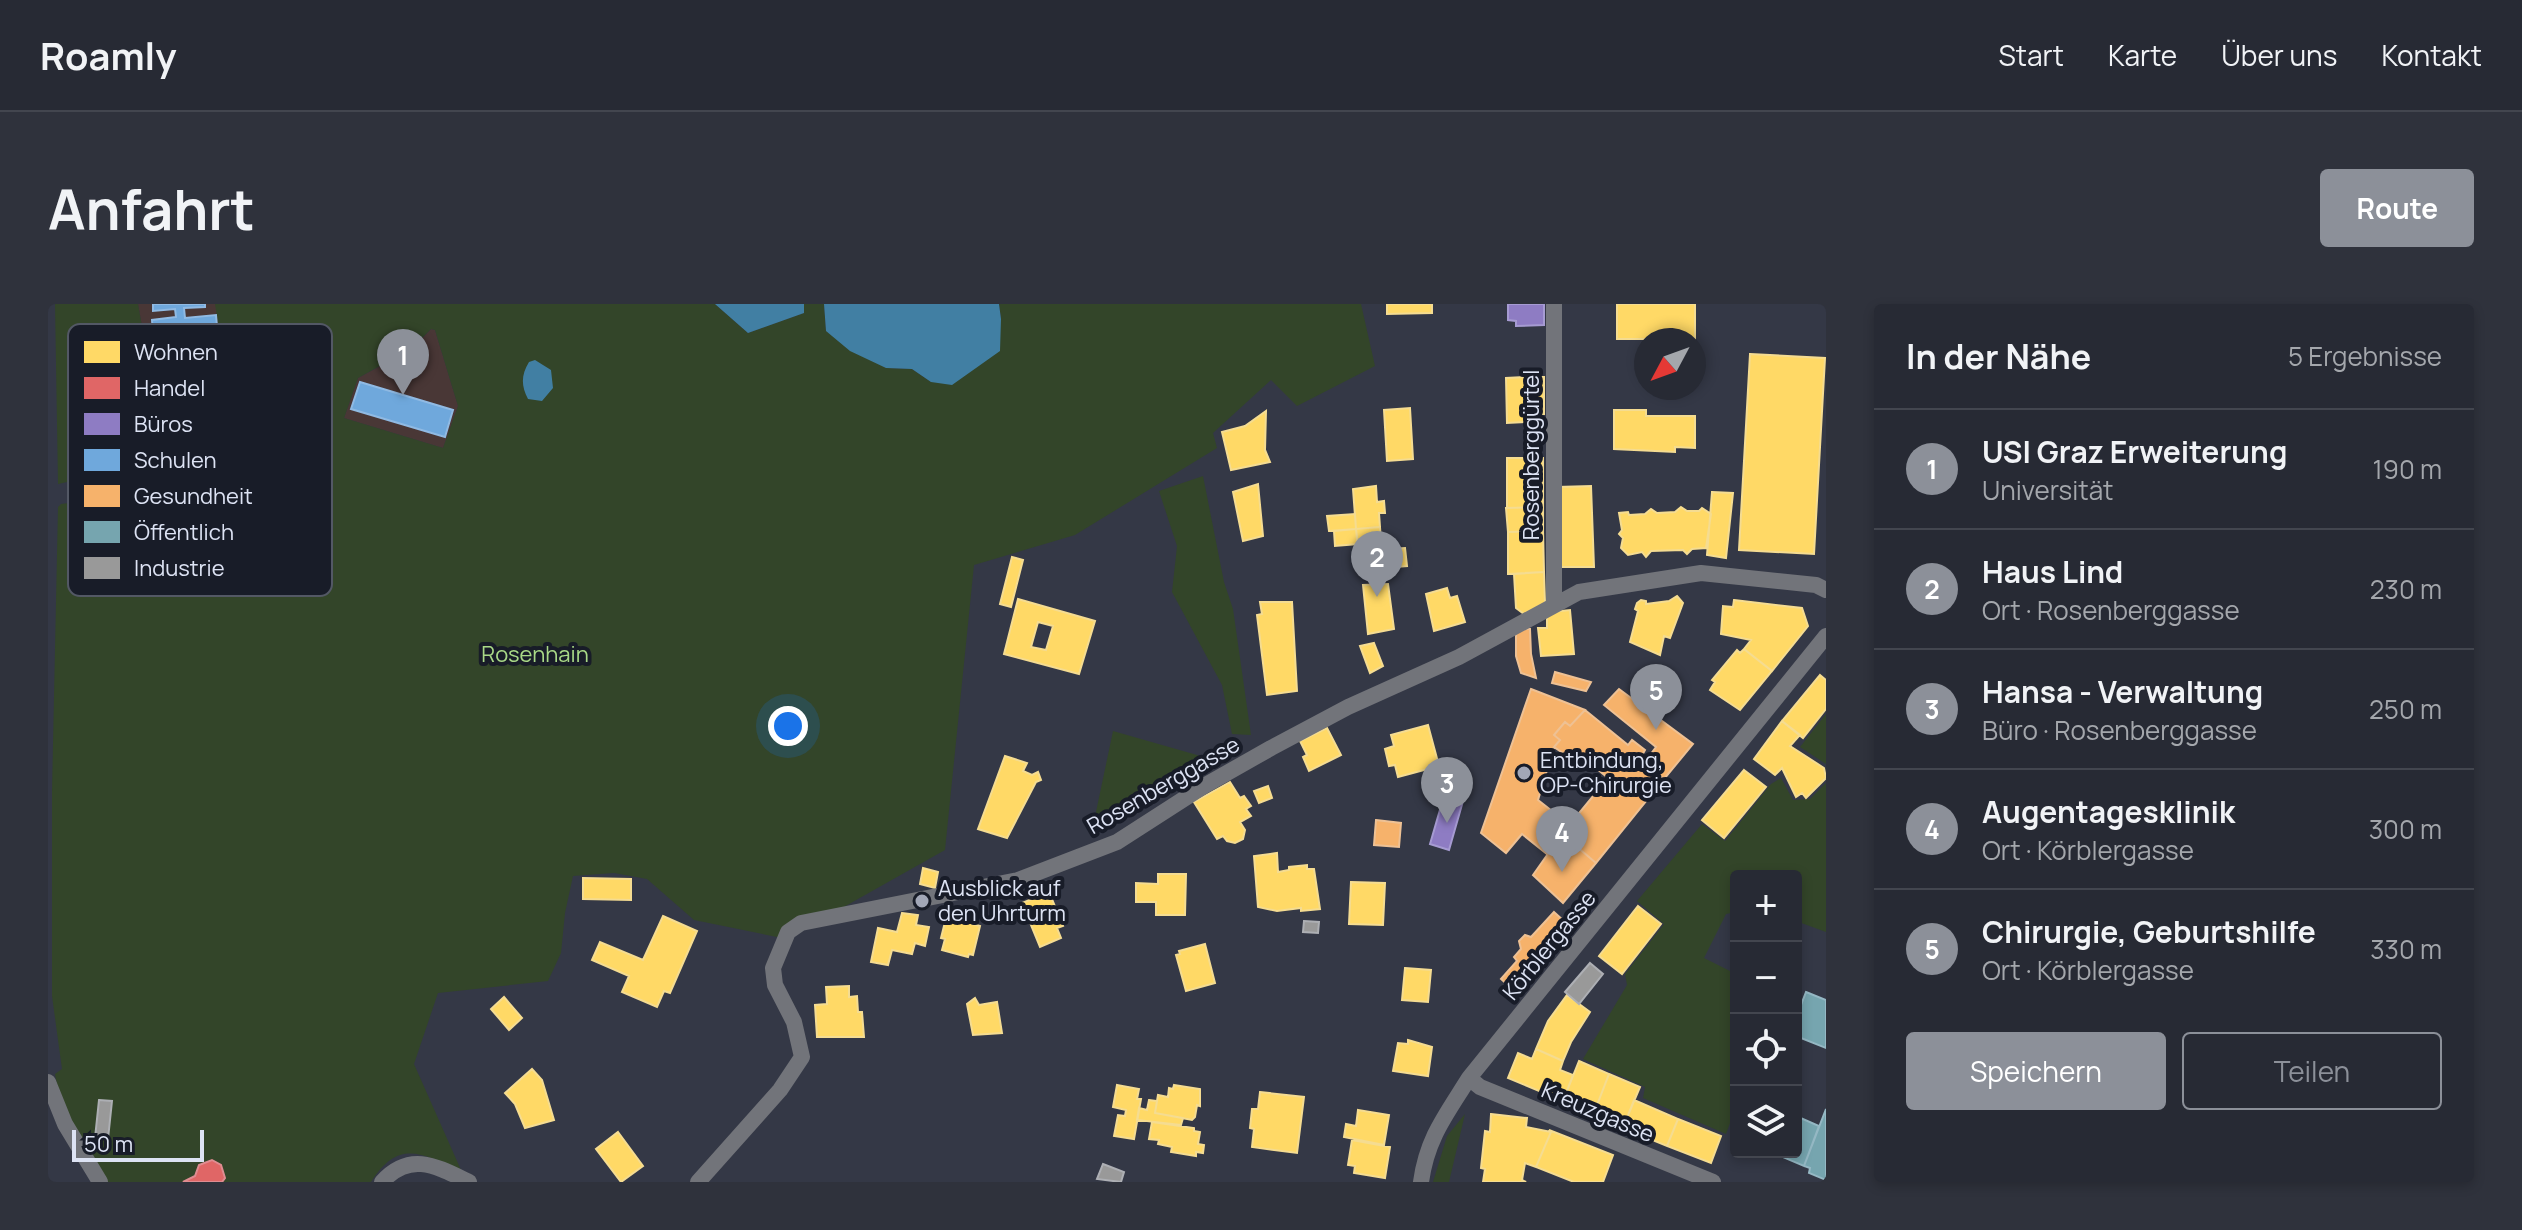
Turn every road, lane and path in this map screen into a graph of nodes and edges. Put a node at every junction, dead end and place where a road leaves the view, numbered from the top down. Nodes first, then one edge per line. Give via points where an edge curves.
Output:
1 (1554, 304) edge
2 (1826, 590) edge
3 (1554, 605) junction
4 (1826, 636) edge
5 (1469, 1078) junction
6 (48, 1082) edge
7 (48, 1118) edge
8 (65, 1124) junction
9 (100, 1182) edge
10 (382, 1182) edge
11 (469, 1182) edge
12 (698, 1182) edge
13 (1421, 1182) edge
14 (1713, 1182) edge

1 - 3 street, Rosenberggürtel
2 - 3 street, Rosenberggasse via 1701,573 1579,592
3 - 12 street, Rosenberggasse via 1271,748 1117,842 1018,880 801,923 788,932 773,968 802,1057 780,1090
4 - 5 street, Körblergasse
5 - 13 street, Körblergasse via 1435,1131
5 - 14 street, Kreuzgasse
6 - 8 street
7 - 8 street
8 - 9 street
10 - 11 street via 410,1163

